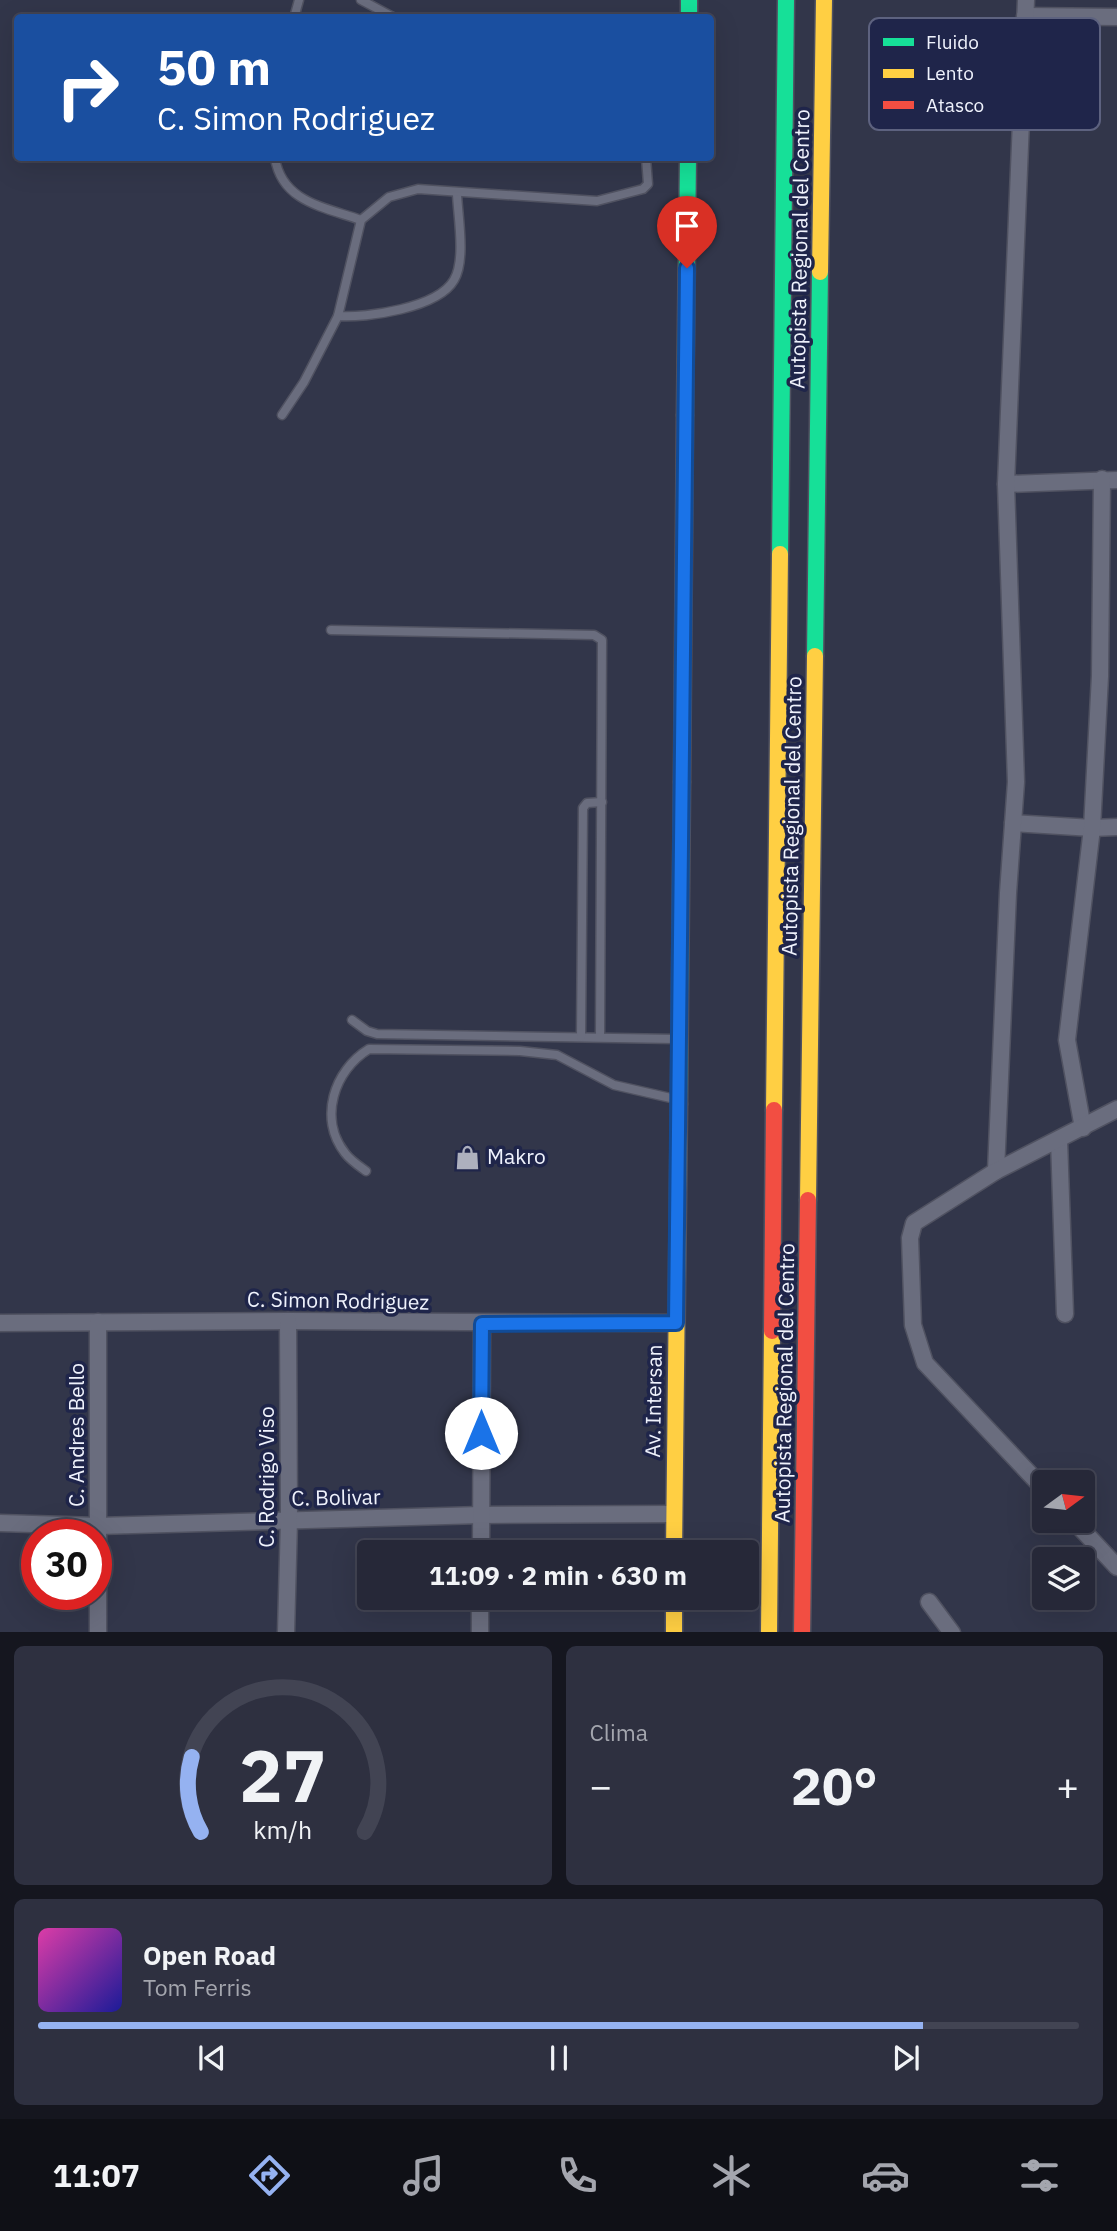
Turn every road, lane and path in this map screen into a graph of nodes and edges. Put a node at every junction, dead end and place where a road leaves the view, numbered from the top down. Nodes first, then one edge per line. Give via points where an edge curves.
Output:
1 (361, 0) edge
2 (786, 0) edge
3 (824, 0) edge
4 (1026, 8) edge
5 (387, 14) edge
6 (1117, 17) edge
7 (1021, 130) edge
8 (276, 161) edge
9 (646, 161) edge
10 (688, 161) edge
11 (457, 194) junction
12 (361, 220) junction
13 (338, 316) junction
14 (282, 415) dead end
15 (1110, 479) edge
16 (1006, 484) junction
17 (331, 630) dead end
18 (602, 802) junction
19 (1013, 823) junction
20 (1117, 827) edge
21 (1092, 828) junction
22 (352, 1020) dead end
23 (582, 1037) junction
24 (600, 1037) junction
25 (679, 1039) junction
26 (677, 1099) junction
27 (1117, 1109) edge
28 (1083, 1128) junction
29 (1059, 1140) junction
30 (366, 1171) dead end
31 (996, 1171) junction
32 (1065, 1314) dead end
33 (288, 1321) junction
34 (98, 1322) junction
35 (0, 1323) edge
36 (676, 1323) junction
37 (482, 1324) junction
38 (1032, 1476) edge
39 (674, 1514) junction
40 (481, 1515) junction
41 (98, 1519) edge
42 (289, 1520) junction
43 (0, 1523) edge
44 (21, 1524) edge
45 (112, 1526) edge
46 (1085, 1533) edge
47 (481, 1540) edge
48 (674, 1540) edge
49 (1117, 1567) edge
50 (929, 1602) dead end
51 (98, 1610) edge
52 (480, 1610) edge
53 (674, 1610) edge
54 (98, 1632) edge
55 (286, 1632) edge
56 (480, 1632) edge
57 (674, 1632) edge
58 (769, 1632) edge
59 (802, 1632) edge
60 (951, 1632) edge

1 - 5 lane
2 - 58 main road, Autopista Regional del Centro
3 - 59 main road, Autopista Regional del Centro
4 - 6 street
7 - 16 street
8 - 12 lane via 289,191
9 - 11 lane via 648,184 643,190 597,201
10 - 25 main road, Av. Intersan
11 - 12 lane via 418,189 389,197
11 - 13 lane via 460,256 454,280 437,296 385,314
12 - 13 lane
13 - 14 lane
15 - 16 street
15 - 21 street
16 - 19 street via 1016,782
17 - 18 lane via 599,636
18 - 23 lane via 587,803 583,808
18 - 24 lane
19 - 21 street
19 - 31 street
20 - 21 street
21 - 28 street via 1067,1040
22 - 23 lane via 377,1034
23 - 24 lane
24 - 25 lane
25 - 26 main road, Av. Intersan
26 - 30 lane via 614,1084 557,1055 369,1049 344,1072 330,1115 345,1153
26 - 36 main road, Av. Intersan
27 - 28 street
28 - 29 street
29 - 31 street
29 - 32 street
31 - 38 street via 914,1223 910,1238 913,1325 925,1363
33 - 34 street, C. Simon Rodriguez
33 - 37 street, C. Simon Rodriguez
33 - 42 street, C. Rodrigo Viso
34 - 35 street, C. Simon Rodriguez
34 - 41 street, C. Andres Bello
36 - 37 street, C. Simon Rodriguez
36 - 39 main road, Av. Intersan
37 - 40 street
39 - 40 street, C. Bolivar
39 - 48 main road, Av. Intersan
40 - 42 street, C. Bolivar
40 - 47 street
42 - 45 street, C. Bolivar
42 - 55 street, C. Rodrigo Viso
43 - 44 street, C. Bolivar
46 - 49 street
50 - 60 street
51 - 54 street, C. Andres Bello
52 - 56 street
53 - 57 main road

